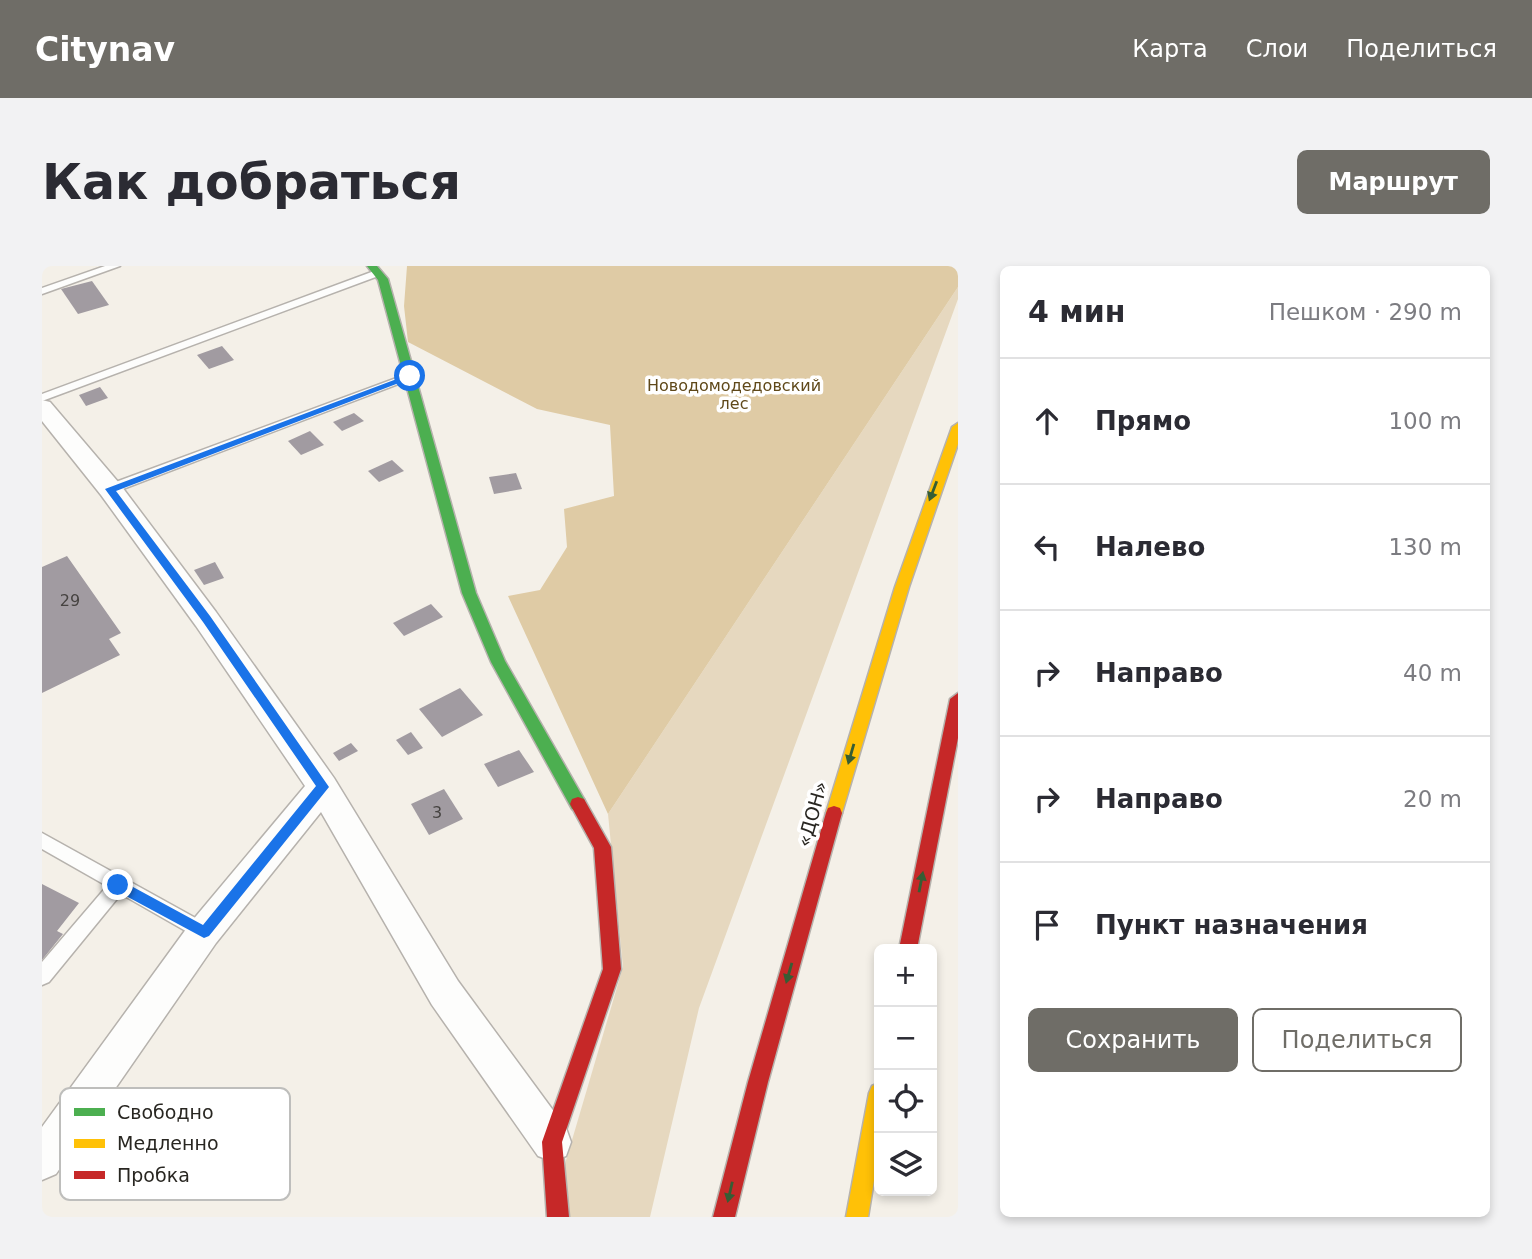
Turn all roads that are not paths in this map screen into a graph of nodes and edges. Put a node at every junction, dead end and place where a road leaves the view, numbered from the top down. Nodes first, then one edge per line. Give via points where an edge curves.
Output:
1 (115, 266) edge
2 (375, 269) edge
3 (42, 291) edge
4 (410, 376) junction
5 (42, 398) edge
6 (42, 407) edge
7 (958, 427) edge
8 (110, 489) junction
9 (958, 699) edge
10 (323, 787) junction
11 (42, 840) edge
12 (118, 885) junction
13 (204, 932) junction
14 (909, 944) edge
15 (42, 976) edge
16 (93, 1088) edge
17 (874, 1121) edge
18 (60, 1135) edge
19 (552, 1142) junction
20 (47, 1153) edge
21 (558, 1217) edge
22 (724, 1217) edge
23 (857, 1217) edge

1 - 3 lane
2 - 4 main road via 383,279
2 - 5 lane
4 - 8 lane
4 - 19 main road via 469,593 498,662 602,847 612,969
6 - 8 street
7 -> 22 main road, «ДОН» via 927,507 870,688
8 - 10 street
14 -> 9 main road
10 - 13 street
10 - 19 street via 445,993
11 - 12 lane
12 - 13 lane
12 - 15 lane
13 - 16 street
17 - 23 main road
18 - 20 street
19 - 21 main road

